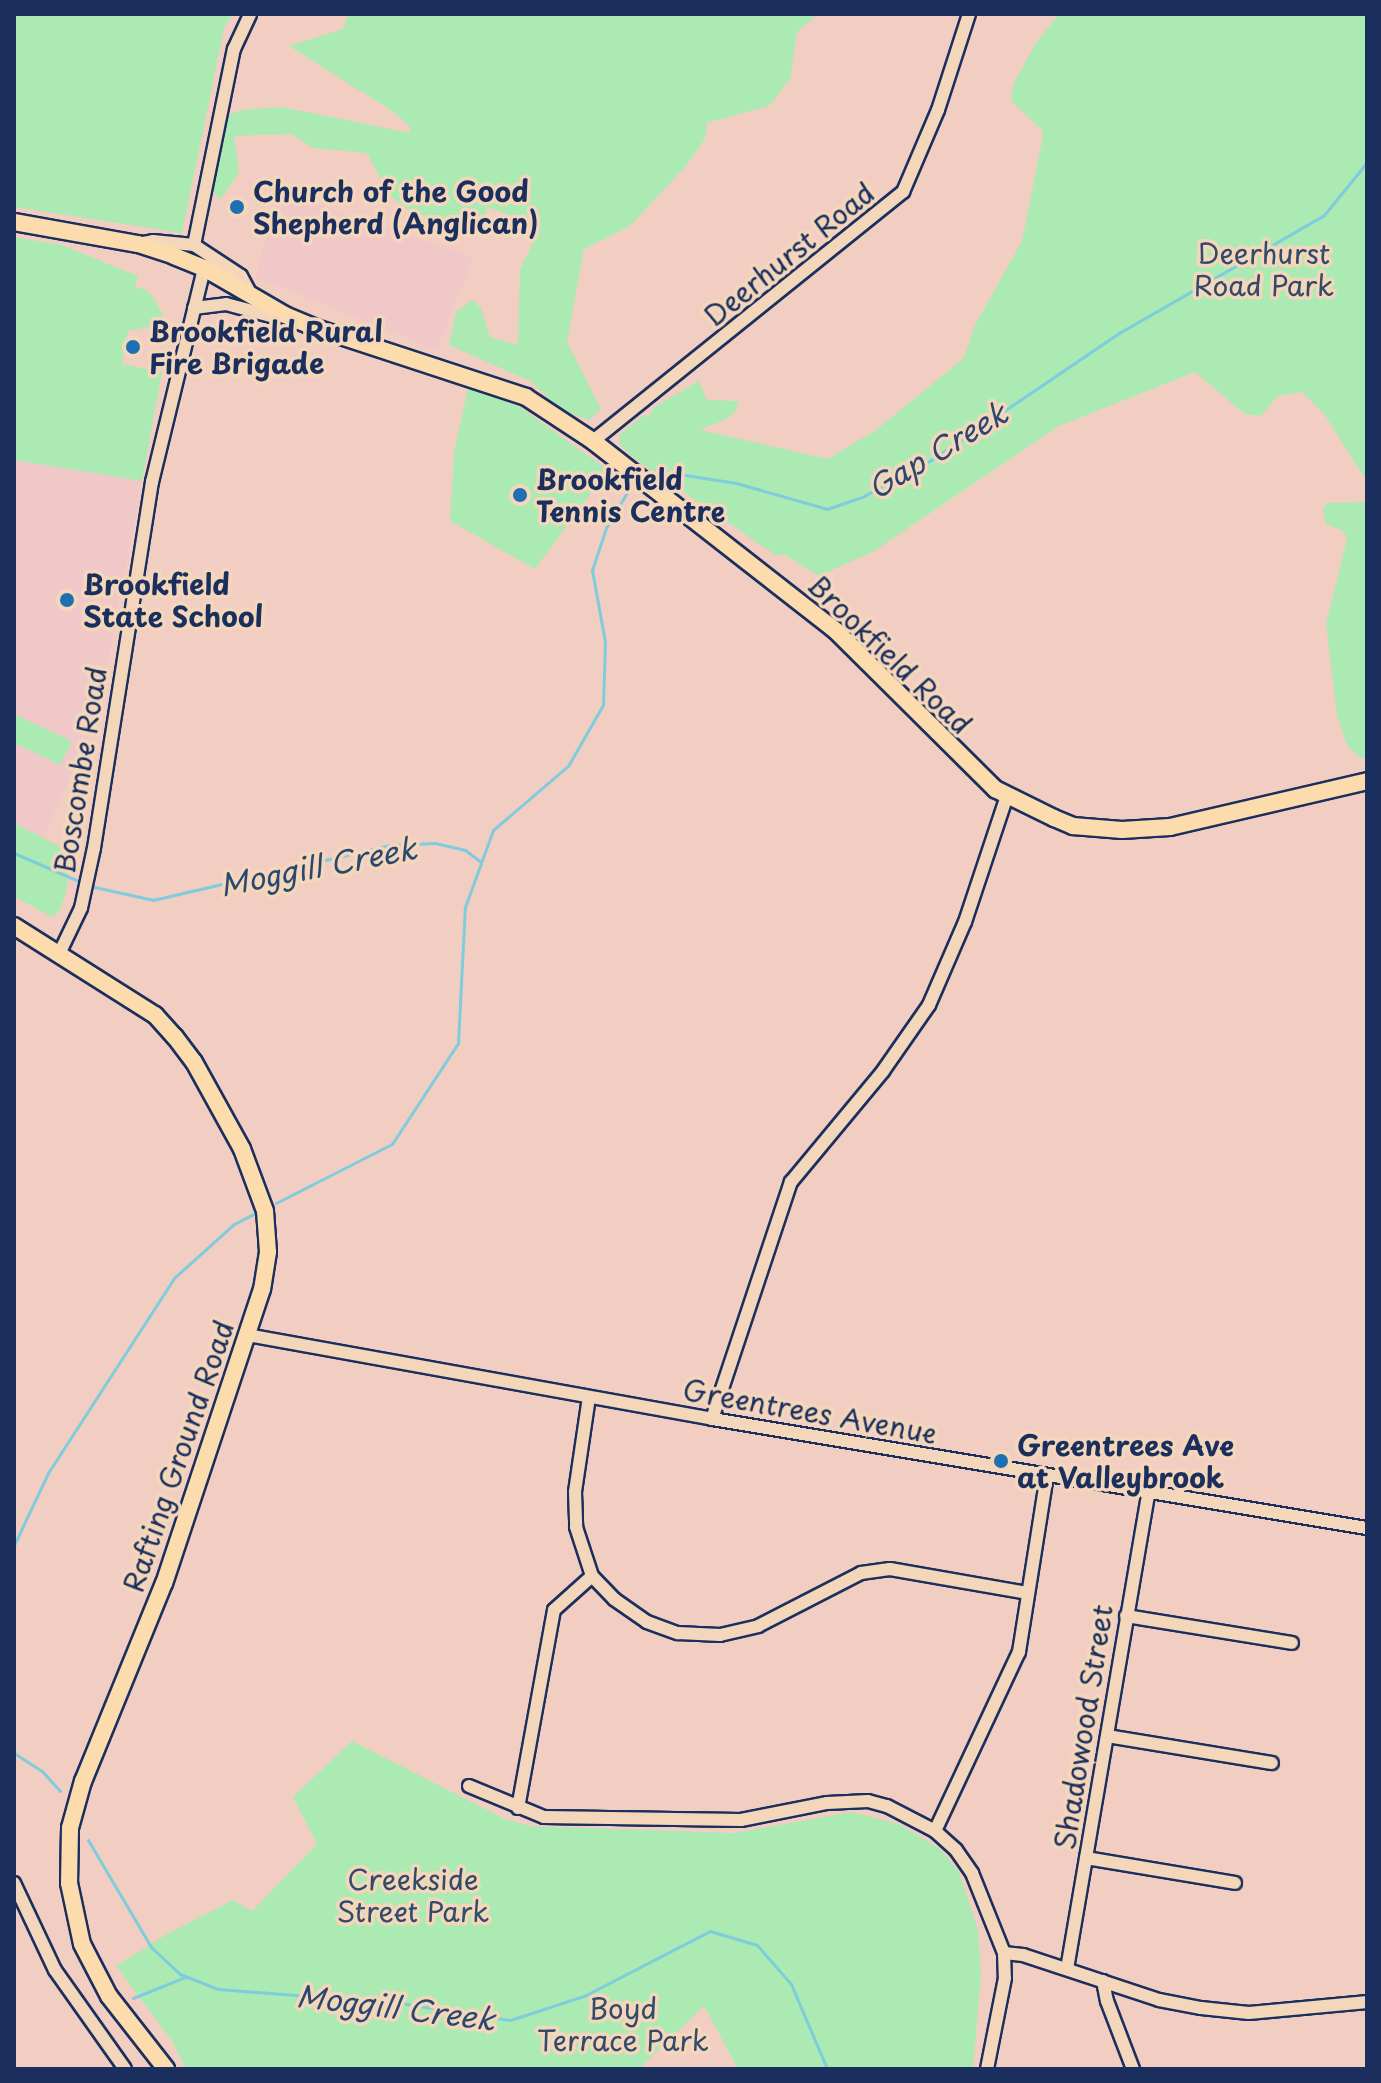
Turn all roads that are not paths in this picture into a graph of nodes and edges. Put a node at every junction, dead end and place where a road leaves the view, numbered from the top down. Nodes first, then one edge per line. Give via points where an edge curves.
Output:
1 (250, 14) edge
2 (969, 14) edge
3 (14, 222) edge
4 (138, 244) junction
5 (194, 245) junction
6 (204, 268) junction
7 (252, 297) junction
8 (194, 308) junction
9 (285, 315) junction
10 (593, 441) junction
11 (1367, 781) edge
12 (1007, 796) junction
13 (14, 926) edge
14 (59, 954) junction
15 (247, 1335) junction
16 (589, 1397) junction
17 (712, 1419) junction
18 (1047, 1476) junction
19 (1148, 1493) junction
20 (1367, 1528) edge
21 (592, 1576) junction
22 (1027, 1593) junction
23 (1126, 1616) junction
24 (1292, 1643) dead end
25 (1107, 1736) junction
26 (1272, 1763) dead end
27 (469, 1786) dead end
28 (518, 1808) junction
29 (935, 1831) junction
30 (1086, 1858) junction
31 (14, 1883) edge
32 (1235, 1883) dead end
33 (1004, 1953) junction
34 (1067, 1969) junction
35 (1103, 1981) junction
36 (1367, 2002) edge
37 (157, 2066) edge
38 (125, 2069) edge
39 (987, 2069) edge
40 (1133, 2069) edge

1 - 5 street via 234,49
2 - 10 street, Deerhurst Road via 938,110 903,192
3 - 4 main road, Brookfield Road
4 - 5 street
4 - 6 main road, Brookfield Road
5 - 7 street via 241,276
6 - 7 main road, Brookfield Road
6 - 8 street, Boscombe Road
7 - 9 main road, Brookfield Road
8 - 9 street via 226,304
8 - 14 street, Boscombe Road via 152,482 89,870 81,908
9 - 10 main road, Brookfield Road via 526,397
10 - 12 main road, Brookfield Road via 835,630 966,763
11 - 12 main road, Brookfield Road via 1170,827 1122,830 1073,826
12 - 17 street via 965,922 929,1005 883,1071 791,1182
13 - 14 main road, Rafting Ground Road
14 - 15 main road, Rafting Ground Road via 155,1015 175,1037 194,1062 257,1183 268,1241 265,1279
15 - 16 street, Greentrees Avenue
15 - 37 main road, Rafting Ground Road via 164,1583 77,1797 70,1828 69,1883 82,1944 109,1996
16 - 17 street, Greentrees Avenue
16 - 21 street via 575,1492 576,1527
17 - 18 street, Greentrees Avenue
18 - 19 street, Greentrees Avenue
18 - 22 street
19 - 20 street, Greentrees Avenue
19 - 23 street, Shadowood Street
21 - 22 street via 647,1622 678,1633 720,1635 758,1626 861,1573 890,1569
21 - 28 street via 554,1610
22 - 29 street via 1019,1652
23 - 24 street
23 - 25 street, Shadowood Street
25 - 26 street
25 - 30 street, Shadowood Street
27 - 28 street
28 - 29 street via 544,1817 741,1820 827,1803 868,1801
29 - 33 street via 972,1873
30 - 32 street
30 - 34 street, Shadowood Street
31 - 38 street via 55,1970
33 - 34 street
33 - 39 street via 1005,1978
34 - 35 street
35 - 36 street via 1159,2000 1249,2013
35 - 40 street

